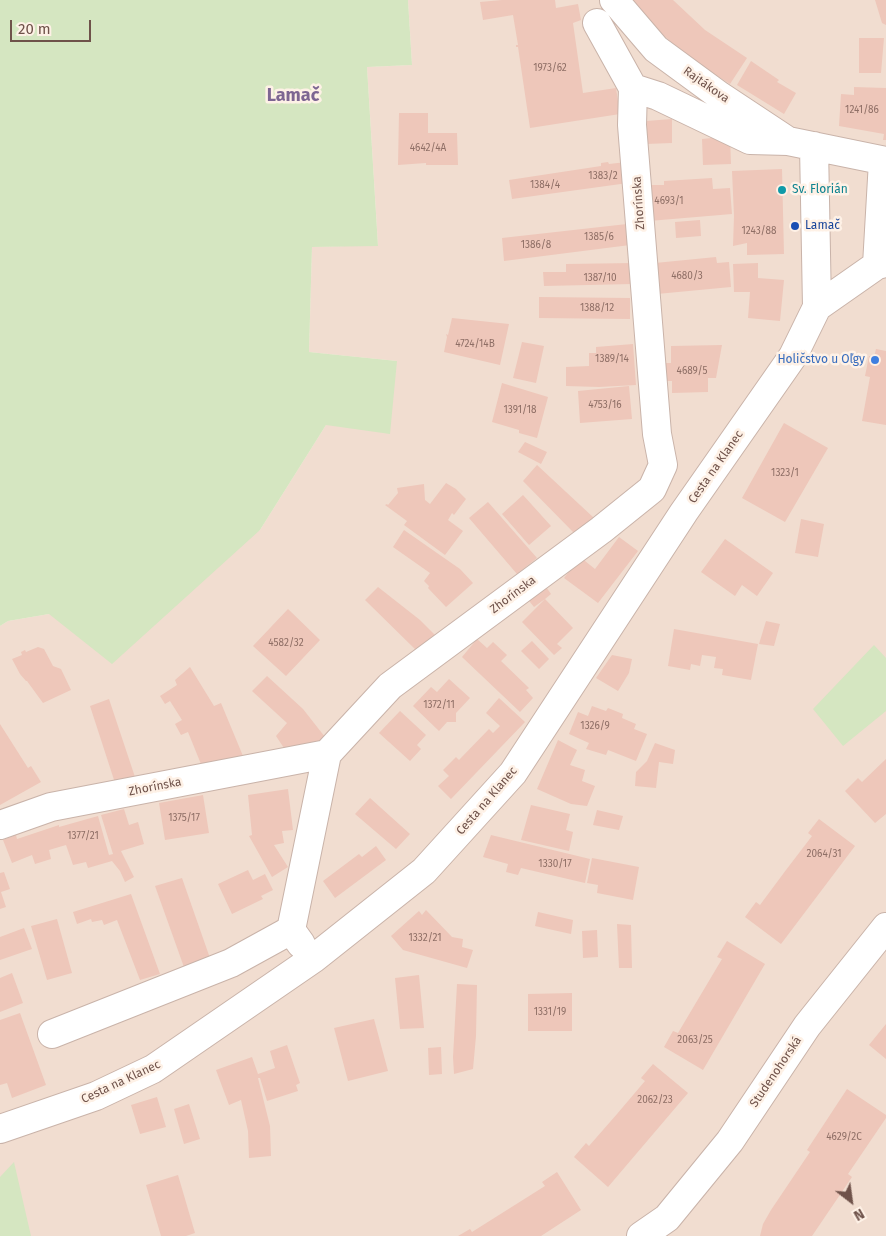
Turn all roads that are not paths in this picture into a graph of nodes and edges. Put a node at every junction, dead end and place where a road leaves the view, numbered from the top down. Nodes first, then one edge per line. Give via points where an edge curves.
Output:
1 (614, 0) edge
2 (597, 23) dead end
3 (633, 88) junction
4 (801, 144) junction
5 (884, 161) edge
6 (881, 264) edge
7 (817, 307) junction
8 (652, 489) junction
9 (684, 512) junction
10 (327, 754) junction
11 (0, 825) edge
12 (886, 927) edge
13 (291, 930) junction
14 (313, 960) junction
15 (52, 1034) dead end
16 (0, 1129) edge
17 (662, 1227) edge
18 (641, 1236) edge

1 - 4 street, Rajtákova via 656,49 720,96
2 - 3 street
3 - 4 street via 658,96 750,140
3 - 8 street, Zhorínska via 632,125 662,465
4 - 5 street
4 - 7 street
5 - 6 street
6 - 7 street
7 - 9 street, Cesta na Klanec via 793,356
8 - 9 street
8 - 10 street, Zhorínska via 390,686
9 - 14 street, Cesta na Klanec via 513,773 424,872
10 - 11 street, Zhorínska via 51,807
10 - 13 street
12 - 17 street, Studenohorská via 807,1026 730,1141
13 - 14 street
13 - 15 street via 231,963
14 - 16 street, Cesta na Klanec via 152,1070 96,1096
17 - 18 street, Studenohorská

